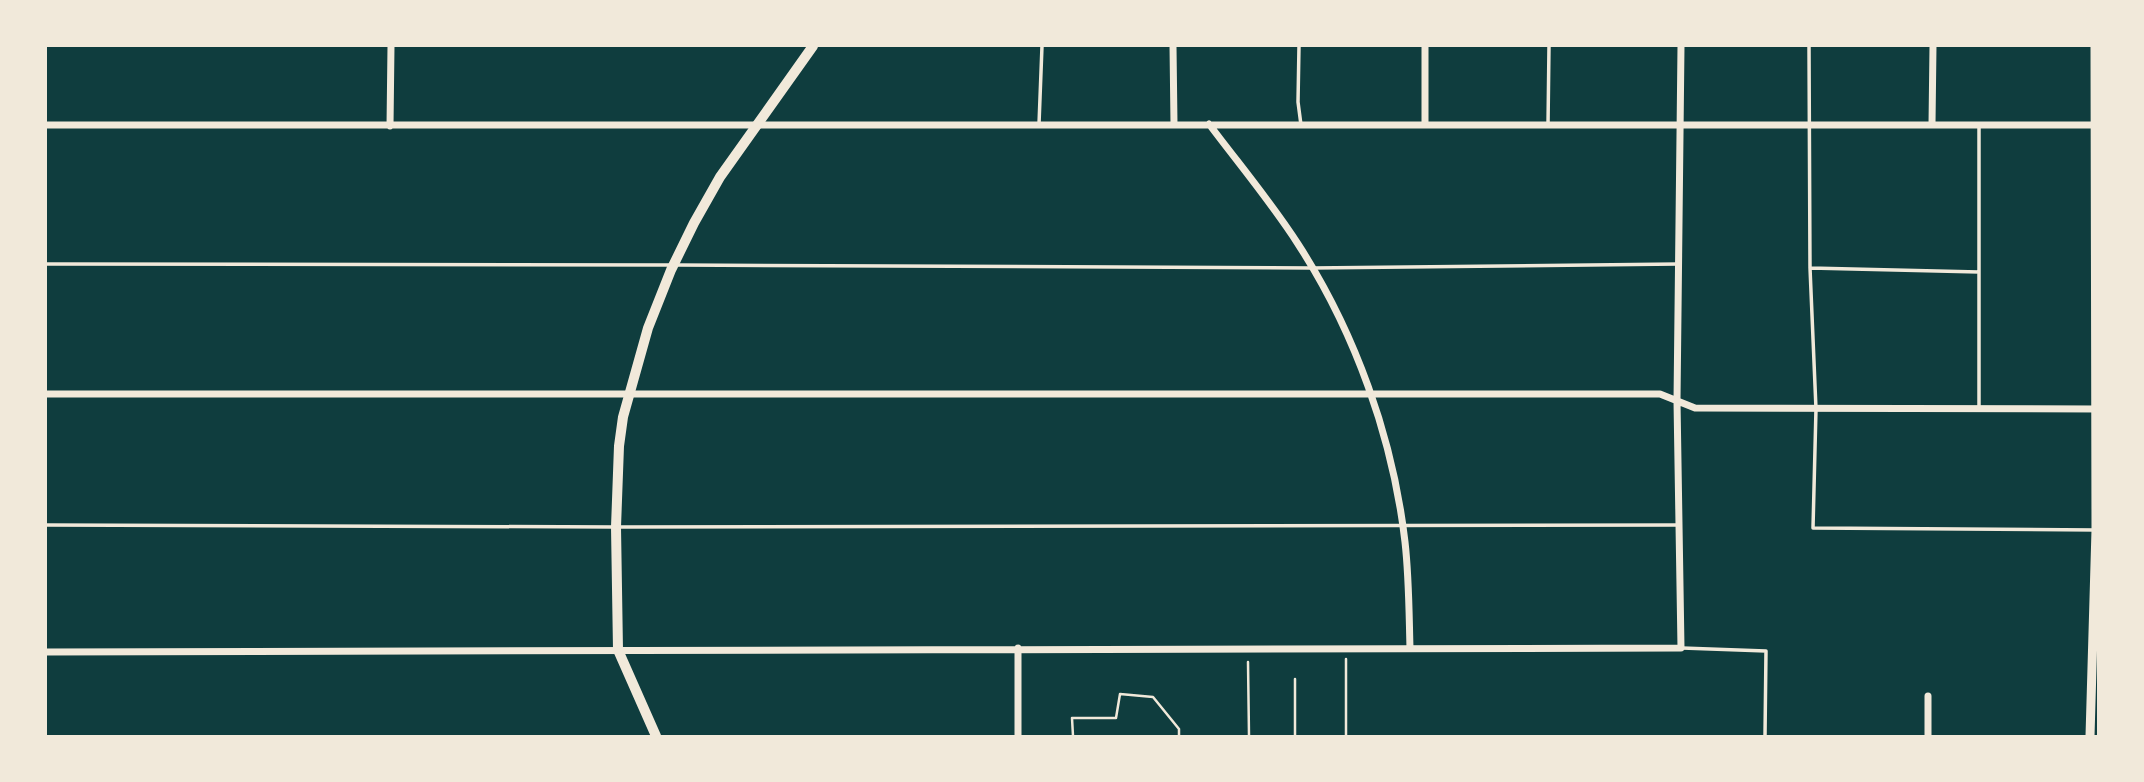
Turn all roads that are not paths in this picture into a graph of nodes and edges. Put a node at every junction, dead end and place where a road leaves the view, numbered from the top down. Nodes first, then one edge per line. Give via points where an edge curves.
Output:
1 (391, 46) edge
2 (813, 46) edge
3 (1041, 46) edge
4 (1173, 46) edge
5 (1299, 46) edge
6 (1425, 46) edge
7 (1549, 46) edge
8 (1681, 46) edge
9 (1809, 46) edge
10 (1933, 46) edge
11 (2095, 46) edge
12 (1039, 124) junction
13 (1174, 124) junction
14 (1209, 124) junction
15 (1425, 124) junction
16 (1933, 124) junction
17 (1979, 124) junction
18 (46, 125) edge
19 (758, 125) junction
20 (1301, 125) junction
21 (1548, 125) junction
22 (1681, 125) junction
23 (1810, 125) junction
24 (2096, 125) edge
25 (390, 126) junction
26 (46, 264) edge
27 (1679, 264) junction
28 (673, 265) junction
29 (1312, 268) junction
30 (1810, 268) junction
31 (1979, 272) junction
32 (46, 394) edge
33 (630, 394) junction
34 (1370, 394) junction
35 (1677, 401) junction
36 (1816, 409) junction
37 (1979, 409) junction
38 (2098, 410) edge
39 (1679, 524) junction
40 (46, 525) edge
41 (1403, 526) junction
42 (616, 527) junction
43 (2097, 530) edge
44 (1018, 648) junction
45 (1410, 648) junction
46 (1681, 648) junction
47 (618, 650) junction
48 (46, 652) edge
49 (1928, 696) dead end
50 (656, 737) edge
51 (1018, 737) edge
52 (1765, 737) edge
53 (1928, 737) edge
54 (2090, 737) edge

1 - 25 street
2 - 19 main road
3 - 12 lane
4 - 13 street
5 - 20 lane
6 - 15 street
7 - 21 lane
8 - 22 street
9 - 23 lane
10 - 16 street
11 - 24 street
12 - 13 street
12 - 19 street
13 - 14 street
14 - 20 street
14 - 29 street
15 - 20 street
15 - 21 street
16 - 17 street
16 - 23 street
17 - 24 street
17 - 31 lane
18 - 25 street
19 - 25 street
19 - 28 main road via 720,177
21 - 22 street
22 - 23 street
22 - 27 street
23 - 30 lane
24 - 38 street
26 - 28 lane
27 - 29 lane
27 - 35 street
28 - 29 lane
28 - 33 main road via 648,328
29 - 34 street via 1345,331
30 - 31 lane
30 - 36 lane
31 - 37 lane
32 - 33 street
33 - 34 street
33 - 42 main road via 619,446
34 - 35 street via 1660,394
34 - 41 street via 1394,474
35 - 36 street via 1695,408
35 - 39 street
36 - 37 street
36 - 43 lane via 1813,528
37 - 38 street
38 - 43 street
39 - 41 lane
39 - 46 street
40 - 42 lane
41 - 42 lane
41 - 45 street
42 - 47 main road
43 - 54 street
44 - 45 street
44 - 47 street
44 - 51 street
45 - 46 street
46 - 52 lane via 1766,651
47 - 48 street
47 - 50 main road
49 - 53 street

